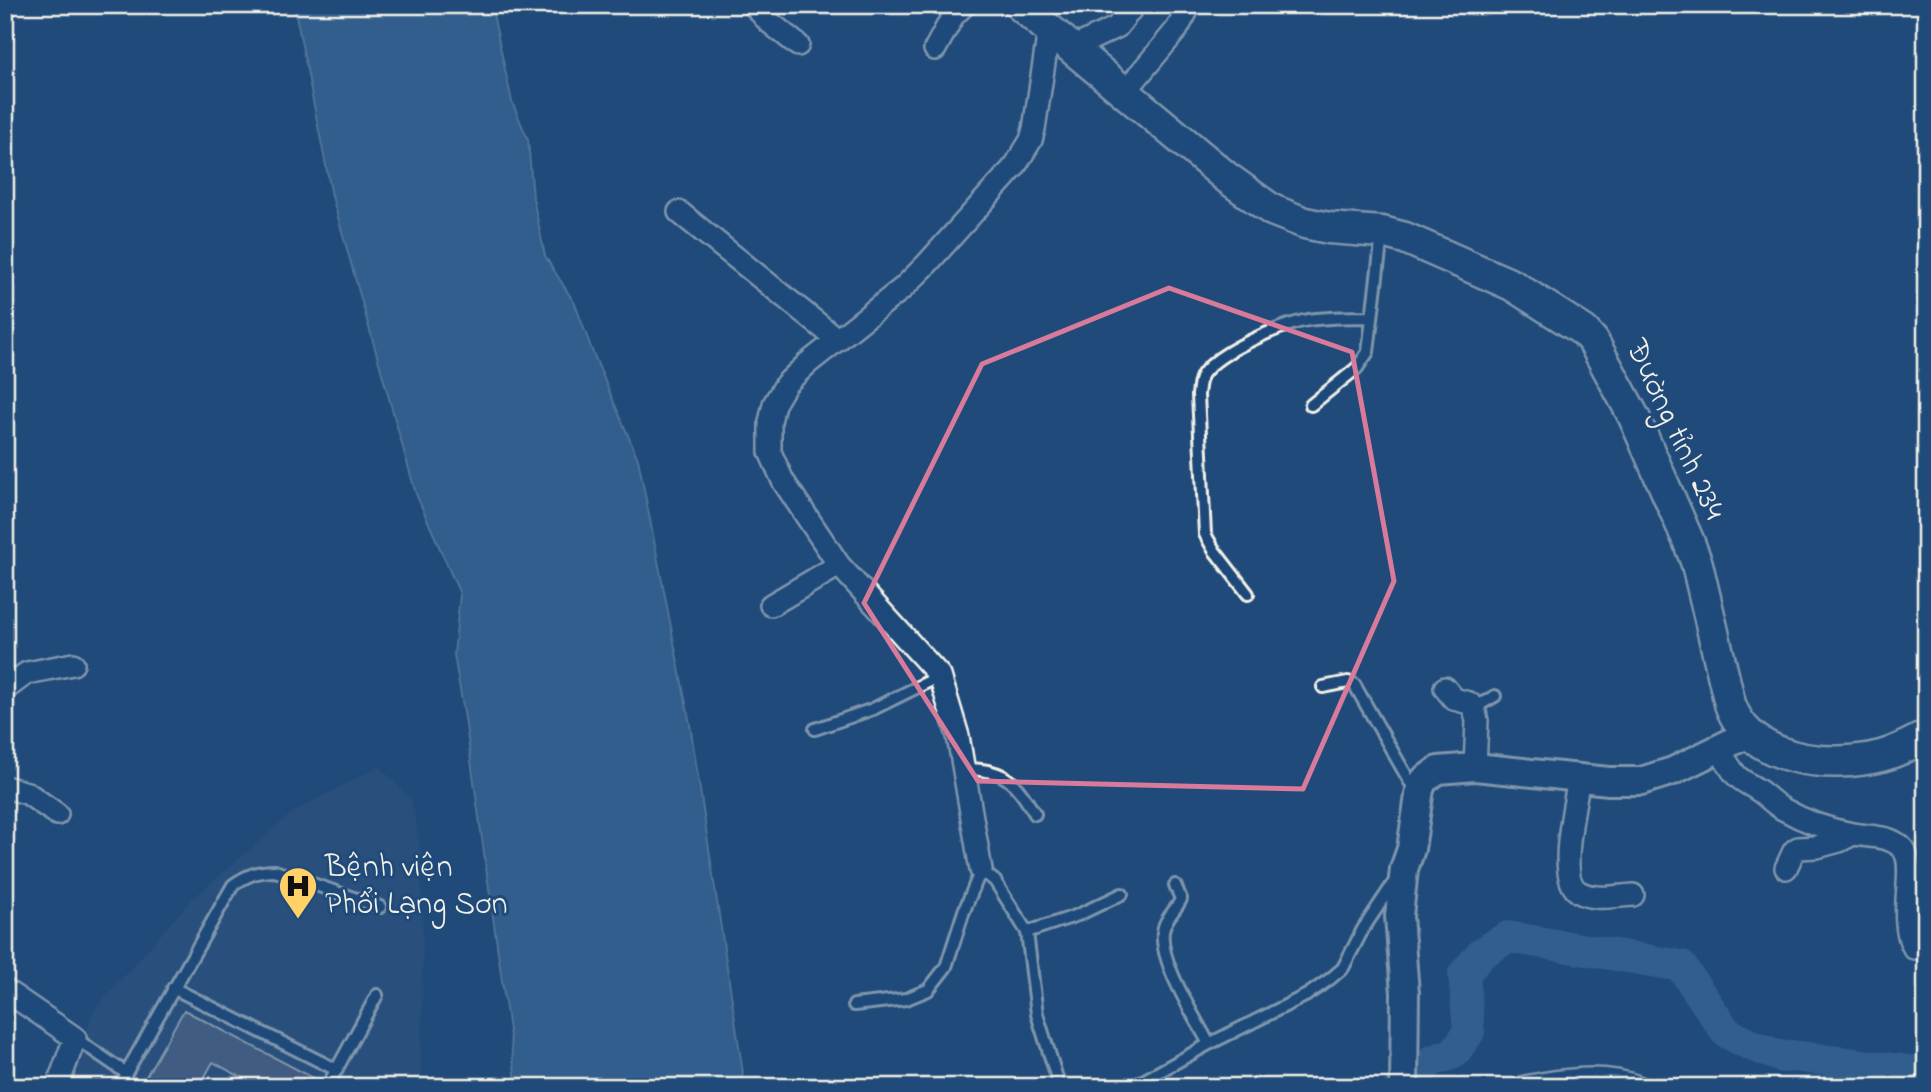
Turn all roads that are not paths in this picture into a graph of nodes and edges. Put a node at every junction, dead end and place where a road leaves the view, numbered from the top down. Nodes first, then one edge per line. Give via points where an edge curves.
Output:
1 (754, 5) edge
2 (964, 5) edge
3 (1020, 5) edge
4 (1134, 5) edge
5 (1190, 5) edge
6 (1059, 39) junction
7 (799, 45) dead end
8 (935, 49) dead end
9 (1124, 93) junction
10 (679, 212) dead end
11 (1382, 232) junction
12 (1372, 317) junction
13 (838, 340) junction
14 (1311, 405) dead end
15 (839, 565) junction
16 (1248, 593) dead end
17 (771, 605) dead end
18 (73, 664) dead end
19 (940, 676) junction
20 (1323, 687) dead end
21 (1445, 688) dead end
22 (5, 689) edge
23 (1495, 696) dead end
24 (1474, 708) junction
25 (815, 729) dead end
26 (1748, 734) junction
27 (1926, 736) edge
28 (1719, 748) junction
29 (1475, 767) junction
30 (962, 769) junction
31 (1580, 777) junction
32 (5, 787) edge
33 (1420, 789) junction
34 (57, 814) dead end
35 (1035, 814) dead end
36 (1853, 834) junction
37 (1786, 868) dead end
38 (1404, 869) junction
39 (981, 870) junction
40 (1175, 885) dead end
41 (1122, 894) dead end
42 (1633, 895) dead end
43 (380, 907) dead end
44 (1027, 932) junction
45 (1914, 948) dead end
46 (173, 988) junction
47 (5, 990) edge
48 (377, 995) dead end
49 (854, 1005) dead end
50 (75, 1038) junction
51 (1209, 1044) junction
52 (337, 1070) junction
53 (127, 1073) junction
54 (1057, 1078) dead end
55 (57, 1087) edge
56 (122, 1087) edge
57 (327, 1087) edge
58 (1132, 1087) edge
59 (1404, 1087) edge
60 (1525, 1087) edge
61 (1638, 1087) edge

1 - 7 street
2 - 8 street
3 - 6 main road, Đường tỉnh 234
4 - 6 street via 1117,27
5 - 9 street via 1177,29
6 - 9 main road, Đường tỉnh 234
6 - 13 street via 1031,140 1015,166 903,288
9 - 11 main road, Đường tỉnh 234 via 1272,210 1329,228
10 - 13 street
11 - 12 lane
11 - 26 main road, Đường tỉnh 234 via 1502,279 1573,322 1593,341 1634,417 1688,540 1730,704
12 - 14 lane via 1368,352 1362,361
12 - 16 lane via 1304,321 1264,334 1214,363 1199,380 1205,534
13 - 15 street via 786,384 774,404 770,452 783,481
15 - 17 street
15 - 19 street
18 - 22 street via 27,673
19 - 25 lane via 873,709
19 - 30 street via 958,736
20 - 33 lane via 1354,684 1410,782
21 - 24 street via 1454,699
23 - 24 lane
24 - 29 street
26 - 27 main road, Đường tỉnh 234 via 1796,758 1841,761 1880,756
26 - 28 street
28 - 31 street via 1657,778 1626,782
28 - 36 street via 1741,780 1781,808
29 - 31 street
29 - 33 street via 1438,770
30 - 35 lane via 987,769 1007,777
30 - 39 street
31 - 42 street via 1567,863 1569,882 1578,892 1596,897
32 - 34 street via 27,793
33 - 38 street
36 - 37 street via 1817,847 1798,848
36 - 45 street via 1890,841 1905,853 1905,921
38 - 51 lane via 1343,968 1307,995
38 - 59 street via 1399,916 1405,993
39 - 44 lane via 995,881
39 - 49 lane via 946,967 928,990 906,999
40 - 51 lane via 1181,899 1163,929 1164,946 1168,964
41 - 44 lane
43 - 46 lane via 275,871 244,877 233,885
44 - 54 lane via 1037,1014
46 - 52 lane
46 - 53 lane
47 - 50 street
48 - 52 lane
50 - 53 lane
50 - 55 street
51 - 58 lane
52 - 57 lane
53 - 56 lane
60 - 61 street via 1592,1080 1625,1081

